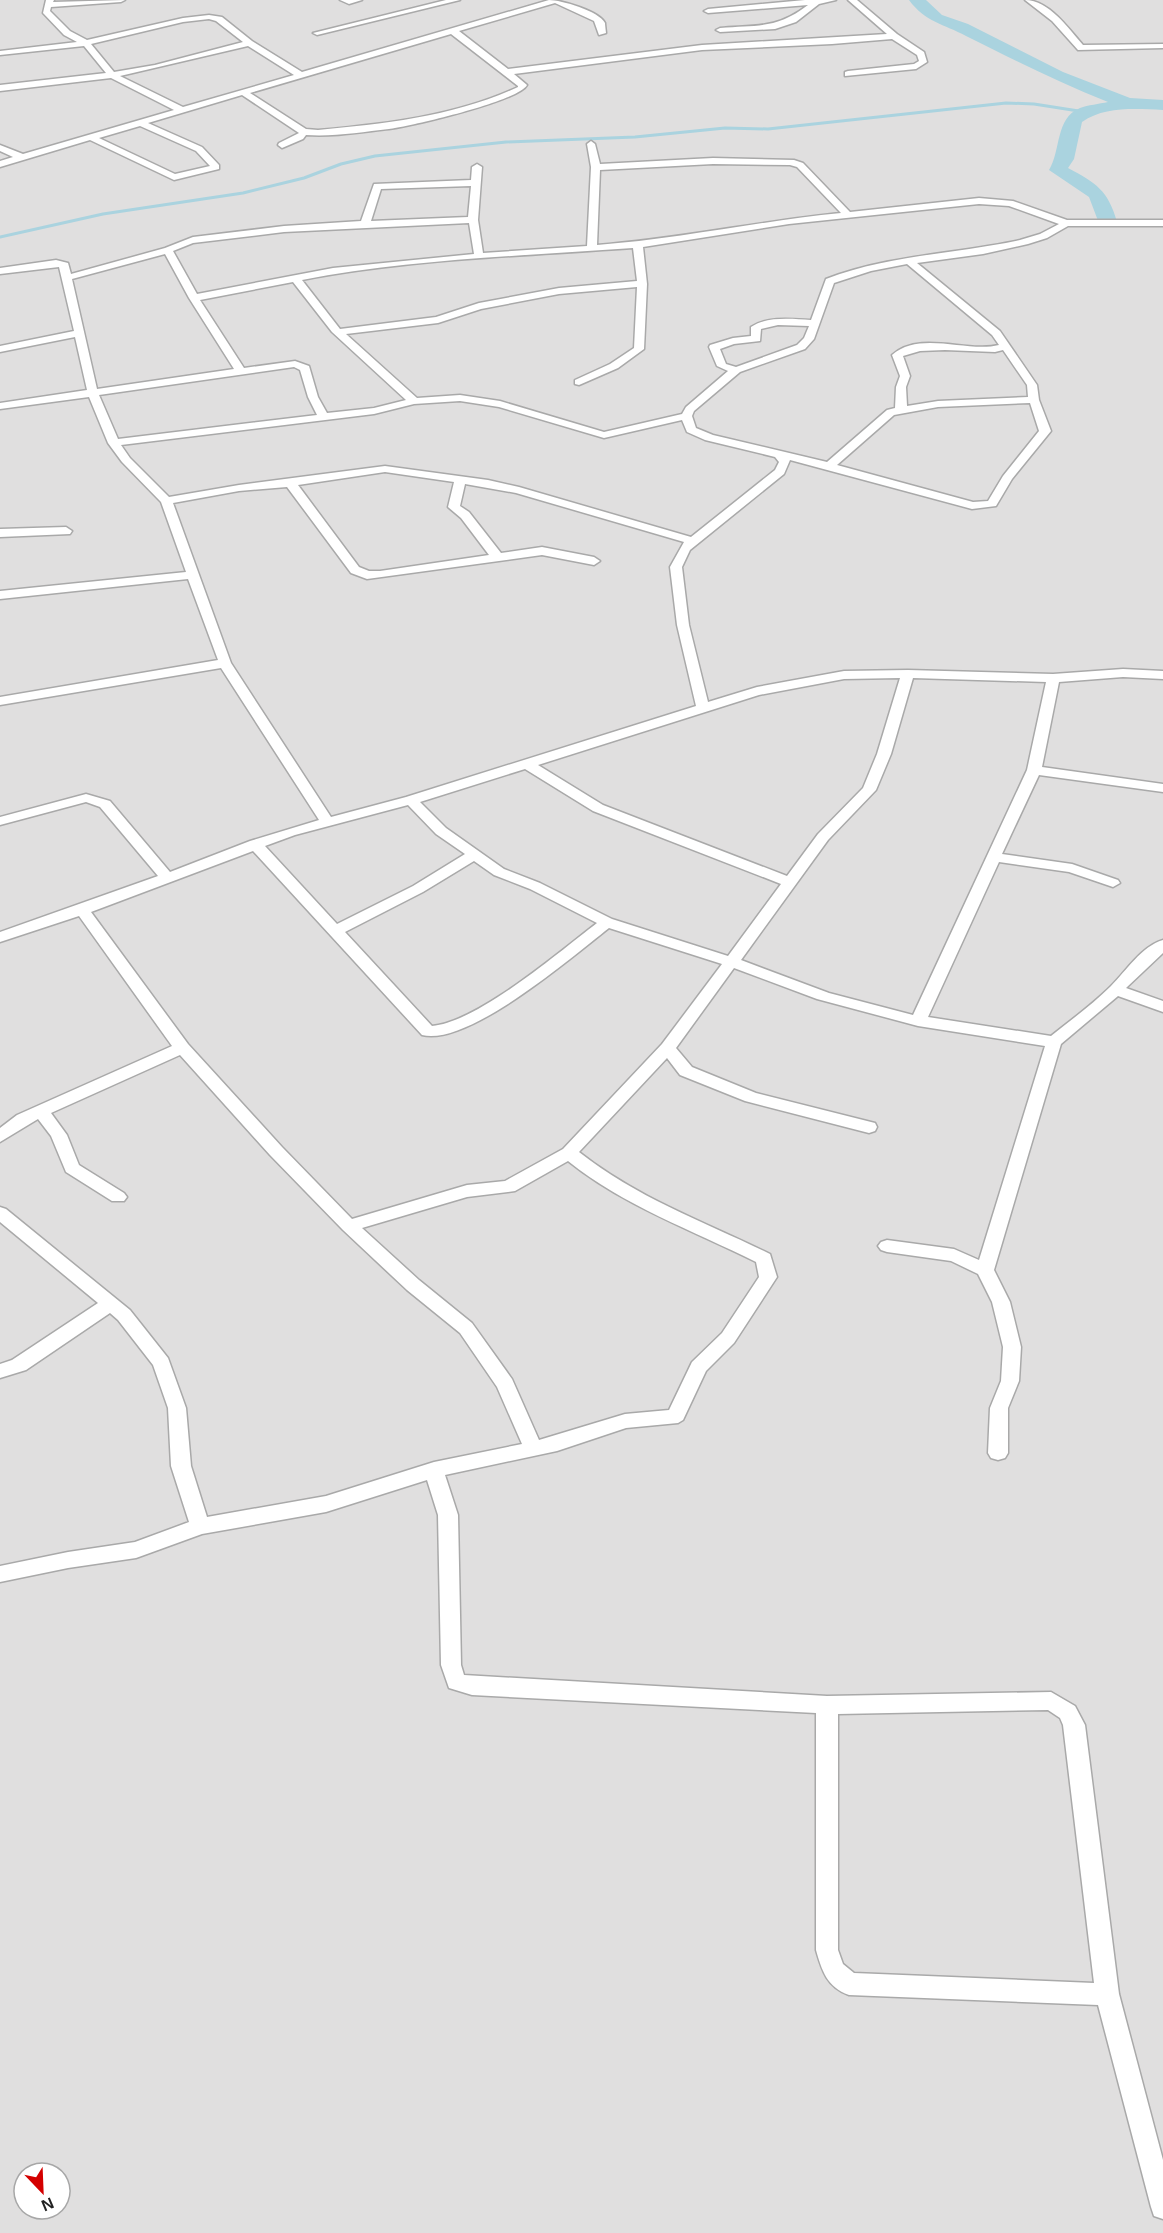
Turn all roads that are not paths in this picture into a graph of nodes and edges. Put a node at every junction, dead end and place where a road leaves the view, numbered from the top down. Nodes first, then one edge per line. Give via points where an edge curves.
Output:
1 (121, 0) edge
2 (344, 0) edge
3 (358, 0) edge
4 (456, 0) edge
5 (556, 0) edge
6 (832, 0) edge
7 (852, 0) edge
8 (1029, 0) edge
9 (815, 1) edge
10 (49, 2) edge
11 (770, 4) junction
12 (804, 10) junction
13 (720, 30) junction
14 (453, 31) junction
15 (317, 33) dead end
16 (602, 33) dead end
17 (894, 36) junction
18 (86, 43) junction
19 (249, 43) junction
20 (731, 45) junction
21 (1163, 46) edge
22 (0, 53) edge
23 (508, 72) junction
24 (848, 74) dead end
25 (112, 75) junction
26 (301, 75) junction
27 (0, 88) edge
28 (243, 92) junction
29 (182, 110) junction
30 (141, 123) junction
31 (304, 132) junction
32 (93, 138) junction
33 (591, 144) dead end
34 (282, 145) dead end
35 (0, 148) edge
36 (23, 158) junction
37 (0, 164) edge
38 (477, 167) dead end
39 (596, 167) junction
40 (476, 183) junction
41 (848, 215) junction
42 (473, 220) junction
43 (1066, 223) junction
44 (1163, 223) edge
45 (365, 224) junction
46 (638, 245) junction
47 (592, 248) junction
48 (168, 250) junction
49 (480, 256) junction
50 (910, 262) junction
51 (0, 271) edge
52 (295, 277) junction
53 (66, 278) junction
54 (642, 284) junction
55 (194, 298) junction
56 (814, 323) junction
57 (338, 332) junction
58 (78, 333) junction
59 (1005, 346) junction
60 (0, 349) edge
61 (240, 370) junction
62 (736, 370) junction
63 (579, 382) dead end
64 (93, 394) junction
65 (414, 400) junction
66 (1034, 400) junction
67 (0, 406) edge
68 (901, 409) junction
69 (686, 416) junction
70 (324, 418) junction
71 (114, 443) junction
72 (780, 456) junction
73 (829, 466) junction
74 (460, 480) junction
75 (290, 483) junction
76 (166, 501) junction
77 (66, 531) dead end
78 (0, 533) edge
79 (693, 541) junction
80 (495, 557) junction
81 (594, 561) dead end
82 (193, 575) junction
83 (0, 595) edge
84 (225, 663) junction
85 (908, 674) junction
86 (1163, 675) edge
87 (1053, 678) junction
88 (0, 701) edge
89 (703, 707) junction
90 (527, 764) junction
91 (1034, 770) junction
92 (1163, 788) edge
93 (411, 800) junction
94 (0, 819) edge
95 (327, 821) junction
96 (255, 844) junction
97 (474, 855) junction
98 (994, 857) junction
99 (168, 879) junction
100 (788, 881) junction
101 (1113, 883) dead end
102 (82, 910) junction
103 (607, 922) junction
104 (335, 931) junction
105 (0, 937) edge
106 (1163, 945) edge
107 (732, 962) junction
108 (1116, 990) junction
109 (1163, 1007) edge
110 (918, 1021) junction
111 (1054, 1042) junction
112 (182, 1048) junction
113 (668, 1048) junction
114 (41, 1111) junction
115 (869, 1127) dead end
116 (0, 1136) edge
117 (569, 1153) junction
118 (118, 1197) dead end
119 (0, 1213) edge
120 (349, 1226) junction
121 (887, 1246) dead end
122 (986, 1270) junction
123 (109, 1305) junction
124 (0, 1371) edge
125 (533, 1448) junction
126 (998, 1454) dead end
127 (434, 1470) junction
128 (200, 1526) junction
129 (0, 1574) edge
130 (827, 1705) junction
131 (1107, 1994) junction
132 (1163, 2207) edge

1 - 10 street
2 - 3 street
4 - 15 street
5 - 14 street
5 - 16 street via 597,19
6 - 9 street
7 - 17 street
8 - 21 street via 1055,19 1081,48
9 - 11 street
9 - 12 street
10 - 18 street via 46,11 67,33
11 - 12 street
11 - 13 street via 705,8
12 - 13 street via 793,20 772,27
13 - 20 street
14 - 23 street
14 - 26 street
17 - 20 street via 823,43
17 - 24 street via 921,54 921,64
18 - 19 street via 209,17 219,19
18 - 22 street
18 - 25 street
19 - 25 street
19 - 26 street
20 - 23 street
23 - 31 street via 523,85 516,93 497,100 391,126
25 - 27 street
25 - 29 street
26 - 28 street
28 - 29 street
28 - 31 street
29 - 30 street
30 - 32 street
30 - 32 street via 199,149 216,167 174,177
31 - 34 street
32 - 36 street
33 - 39 street
35 - 36 street
36 - 37 street
38 - 40 street
39 - 41 street via 791,162 800,165
39 - 47 street
40 - 42 street
40 - 45 street via 377,186
41 - 43 street via 995,200
41 - 46 street
42 - 45 street
42 - 49 street
43 - 44 street
43 - 50 street via 1038,240
45 - 48 street via 255,231 181,244
46 - 47 street
46 - 54 street
47 - 49 street
48 - 53 street
48 - 55 street
49 - 52 street
50 - 56 street via 830,281
50 - 59 street via 996,333
51 - 53 street via 62,263
52 - 55 street
52 - 57 street
53 - 58 street
54 - 57 street via 559,291 479,306 438,320
54 - 63 street via 639,348 614,366
55 - 61 street
56 - 62 street via 809,339 801,347
56 - 62 street via 765,323 756,327 756,339 714,347 722,366
57 - 65 street
58 - 60 street
58 - 64 street
59 - 66 street via 1032,385
59 - 68 street via 926,347 897,354 905,375
61 - 64 street
61 - 70 street via 301,365
62 - 69 street
64 - 67 street
64 - 71 street
65 - 69 street via 460,398 500,404 604,435
65 - 70 street
66 - 68 street
66 - 73 street via 1045,431 1007,478 992,504 986,506
68 - 73 street via 891,412
69 - 72 street via 691,430 709,438
70 - 71 street
71 - 76 street
72 - 73 street
72 - 79 street via 785,461 780,472
74 - 75 street via 385,469
74 - 79 street via 519,490
74 - 80 street via 454,507 465,515
75 - 76 street
75 - 80 street via 355,570 367,575
76 - 82 street
77 - 78 street
79 - 89 street via 676,567 683,625
80 - 81 street via 542,551
82 - 83 street
82 - 84 street
84 - 88 street
84 - 95 street
85 - 87 street
85 - 89 street via 844,675 799,682
85 - 100 street via 869,790 823,837
86 - 87 street via 1123,673
87 - 91 street
89 - 90 street
90 - 93 street
90 - 100 street via 598,808
91 - 92 street
91 - 98 street
93 - 95 street
93 - 97 street via 441,831
94 - 99 street via 86,798 97,800 105,804
95 - 96 street
96 - 99 street
96 - 104 street
97 - 103 street via 499,872
97 - 104 street via 418,890
98 - 101 street via 1072,868
98 - 110 street
99 - 102 street
100 - 107 street
102 - 105 street
102 - 112 street
103 - 104 street via 520,988 453,1028 434,1032 428,1031
103 - 107 street
106 - 108 street
107 - 110 street via 823,996
107 - 113 street
108 - 109 street
108 - 111 street
110 - 111 street
111 - 122 street
112 - 114 street
112 - 120 street
113 - 115 street via 686,1071 751,1096
113 - 117 street
114 - 116 street
114 - 118 street via 60,1135 72,1168
117 - 120 street via 509,1187 467,1191
117 - 125 street via 615,1188 641,1202 764,1258 768,1277 728,1338 699,1367 676,1415 625,1421
119 - 123 street
120 - 125 street via 466,1328 505,1384
121 - 122 street via 954,1255
122 - 126 street via 1001,1302 1012,1347 1010,1381 999,1408
123 - 124 street via 18,1365
123 - 128 street via 124,1315 161,1362 177,1408 181,1466
125 - 127 street
127 - 128 street via 326,1504
127 - 130 street via 448,1515 452,1665 456,1682 472,1686
128 - 129 street via 136,1550
130 - 131 street via 1051,1701 1068,1712 1074,1725
130 - 131 street via 827,1950 833,1970 849,1984
131 - 132 street

